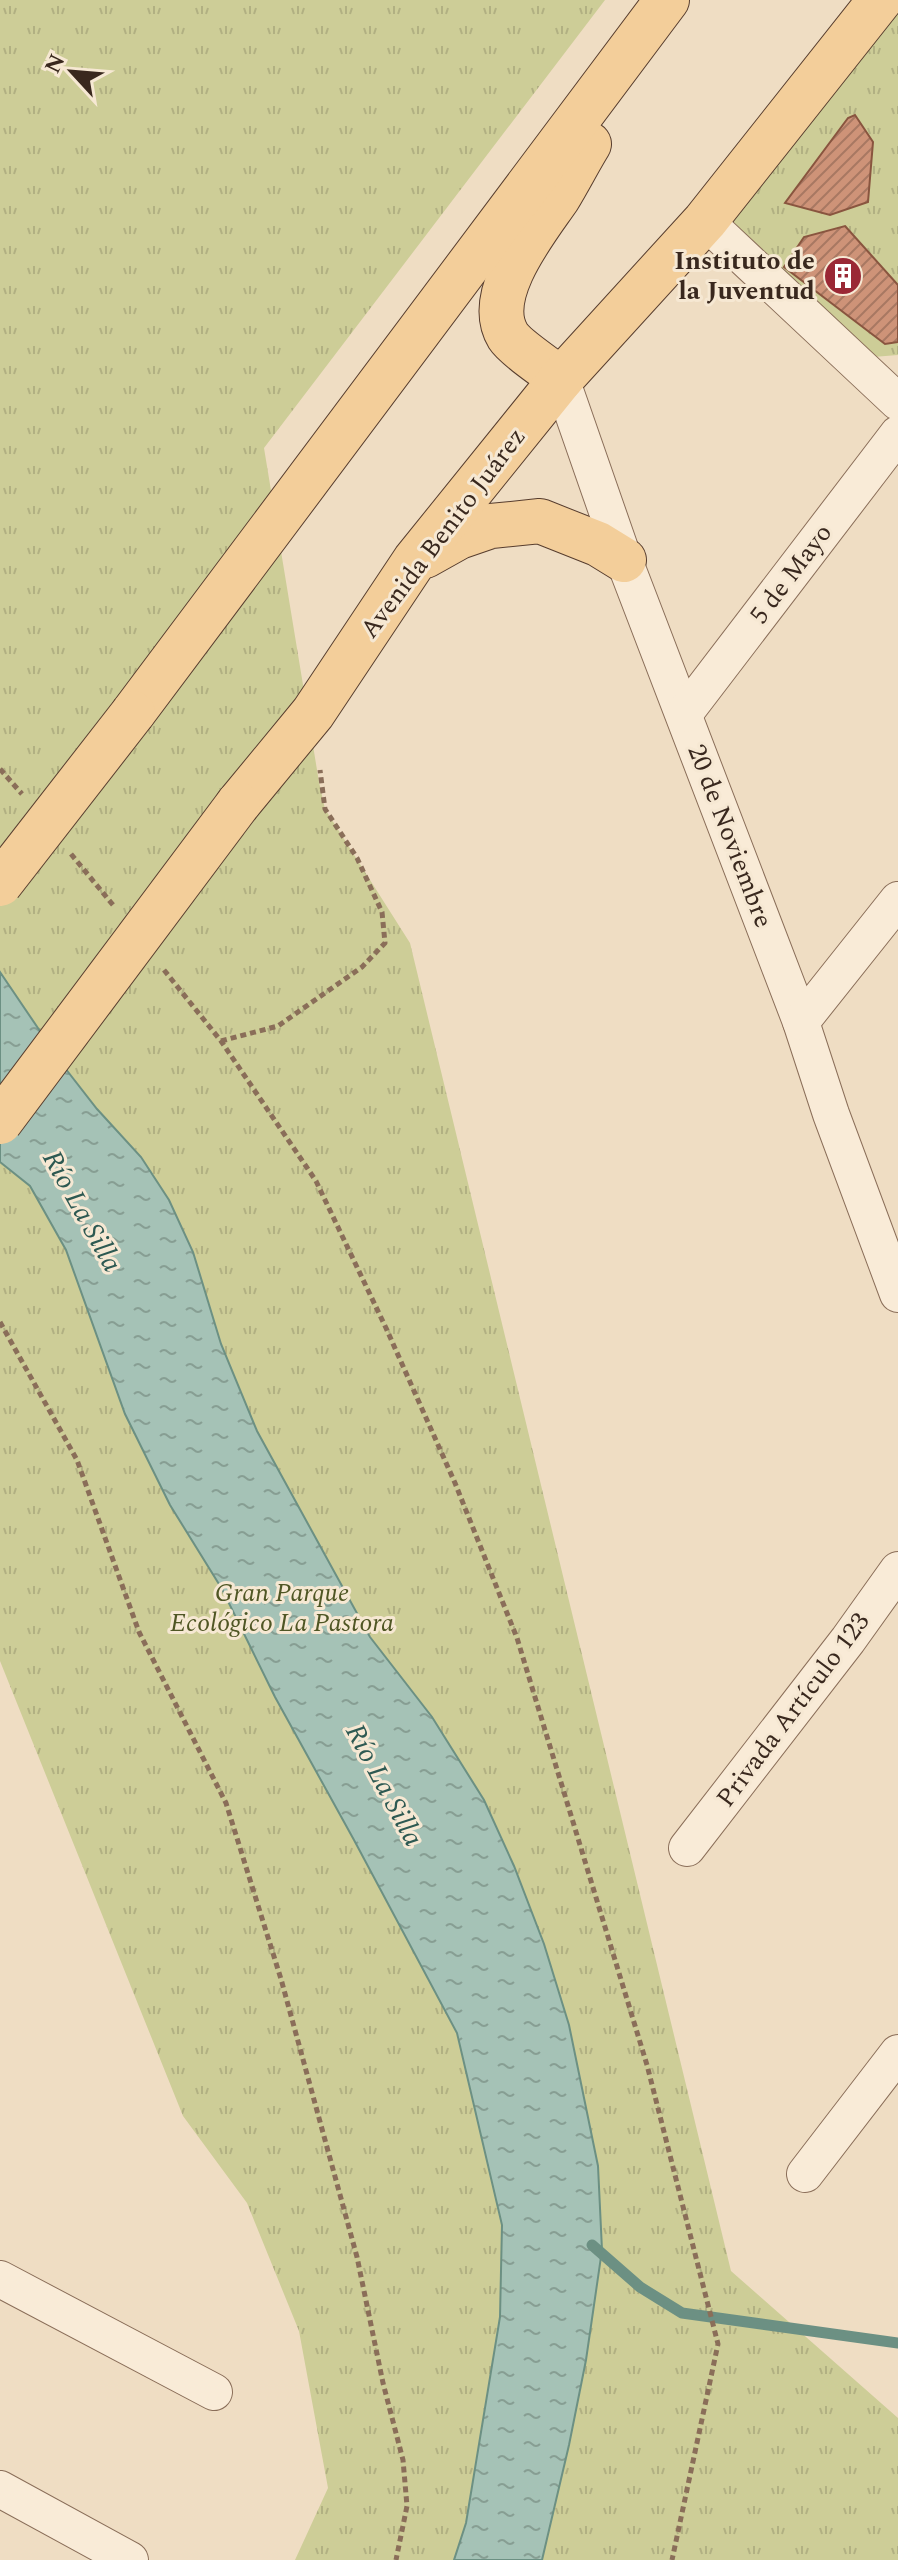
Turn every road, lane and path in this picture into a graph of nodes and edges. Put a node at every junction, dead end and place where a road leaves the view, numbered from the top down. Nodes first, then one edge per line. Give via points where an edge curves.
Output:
1 (669, 0) edge
2 (880, 0) edge
3 (705, 221) junction
4 (561, 379) junction
5 (898, 402) edge
6 (898, 434) edge
7 (415, 560) junction
8 (624, 560) junction
9 (313, 713) junction
10 (684, 714) junction
11 (0, 769) edge
12 (31, 805) dead end
13 (70, 853) dead end
14 (0, 884) edge
15 (898, 900) edge
16 (119, 913) dead end
17 (158, 961) dead end
18 (801, 1022) junction
19 (221, 1041) junction
20 (0, 1122) edge
21 (898, 1294) edge
22 (0, 1322) edge
23 (898, 1570) edge
24 (687, 1848) dead end
25 (898, 2053) edge
26 (805, 2174) dead end
27 (0, 2279) edge
28 (214, 2392) dead end
29 (0, 2489) edge
30 (130, 2560) edge
31 (396, 2560) edge
32 (672, 2560) edge

1 - 4 main road via 559,195 526,243 503,299 509,338
1 - 14 main road, bridge
2 - 3 main road, Avenida Benito Juárez
3 - 4 main road, Avenida Benito Juárez
3 - 5 street
4 - 7 main road, Avenida Benito Juárez
4 - 8 street, 20 de Noviembre
6 - 10 street, 5 de Mayo
7 - 8 main road via 491,526 540,521
7 - 9 main road, Avenida Benito Juárez
8 - 10 street, 20 de Noviembre
9 - 19 path via 325,809 357,858 382,912 385,943 362,967 278,1026
9 - 20 main road, Avenida Benito Juárez, bridge via 238,804
10 - 18 street, 20 de Noviembre
11 - 12 path
13 - 16 path
15 - 18 street
17 - 19 path
18 - 21 street, 20 de Noviembre
19 - 32 path via 316,1181 455,1483 517,1638 647,2065 718,2344
22 - 31 path via 77,1460 139,1632 226,1803 281,1979 357,2257 403,2460 407,2506
23 - 24 street, Privada Artículo 123
25 - 26 street
27 - 28 street
29 - 30 street

